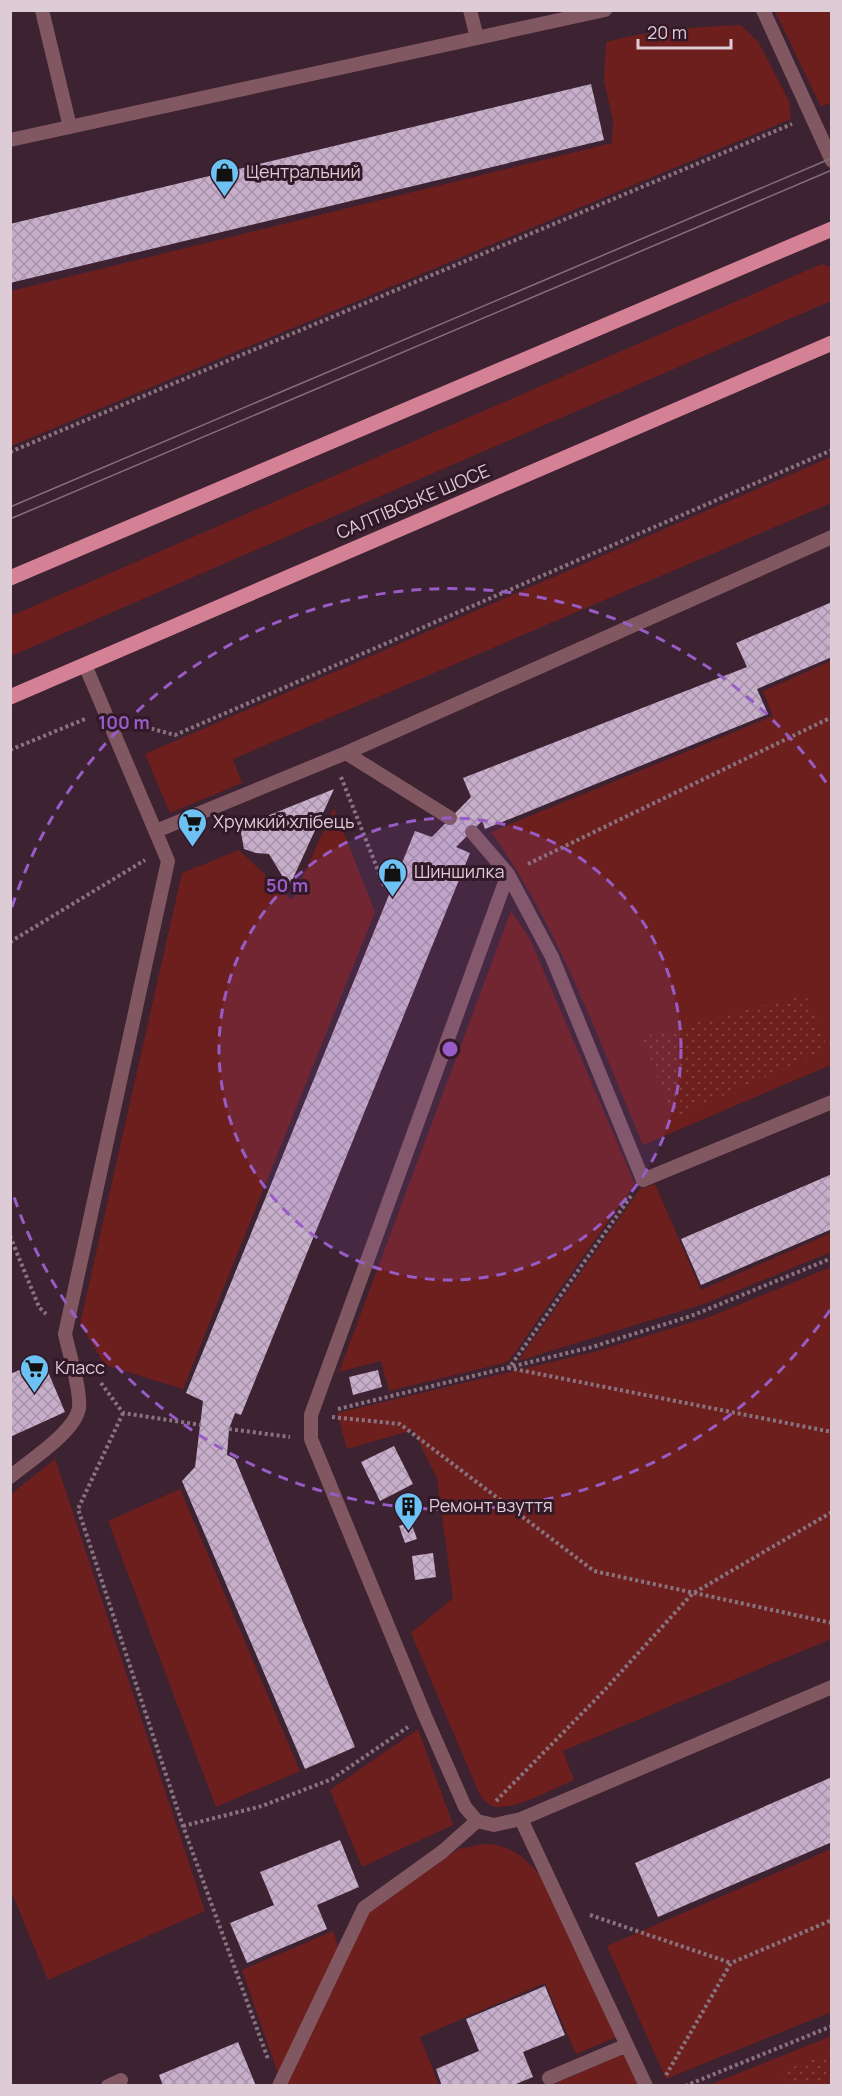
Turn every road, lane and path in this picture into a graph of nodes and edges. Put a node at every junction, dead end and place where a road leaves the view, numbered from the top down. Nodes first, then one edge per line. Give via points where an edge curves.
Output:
1 (42, 10) edge
2 (470, 10) edge
3 (604, 10) edge
4 (763, 10) edge
5 (477, 38) junction
6 (811, 116) junction
7 (70, 127) junction
8 (10, 140) edge
9 (831, 161) edge
10 (831, 229) edge
11 (831, 343) edge
12 (831, 450) edge
13 (10, 452) edge
14 (831, 537) edge
15 (10, 578) edge
16 (85, 665) junction
17 (10, 697) edge
18 (107, 717) junction
19 (831, 717) edge
20 (10, 750) edge
21 (340, 755) junction
22 (450, 818) dead end
23 (156, 831) junction
24 (472, 832) dead end
25 (164, 849) junction
26 (508, 874) junction
27 (385, 888) dead end
28 (10, 942) edge
29 (831, 1102) edge
30 (643, 1180) junction
31 (831, 1258) edge
32 (509, 1368) junction
33 (123, 1413) dead end
34 (311, 1415) junction
35 (229, 1430) dead end
36 (831, 1432) edge
37 (310, 1439) junction
38 (10, 1477) edge
39 (831, 1512) edge
40 (692, 1594) junction
41 (831, 1623) edge
42 (831, 1686) edge
43 (424, 1716) junction
44 (521, 1819) junction
45 (477, 1821) junction
46 (183, 1826) junction
47 (561, 1905) junction
48 (831, 1920) edge
49 (731, 1963) junction
50 (831, 2026) edge
51 (627, 2045) junction
52 (269, 2063) dead end
53 (666, 2075) dead end
54 (549, 2078) dead end
55 (279, 2085) edge
56 (646, 2085) edge
57 (685, 2085) edge

1 - 7 lane
2 - 5 lane
3 - 5 lane
4 - 6 lane
5 - 7 lane
6 - 9 lane
6 - 13 path
7 - 8 lane
10 - 15 main road
11 - 16 main road, САЛТІВСЬКЕ ШОСЕ
12 - 18 path via 175,735
14 - 21 lane
16 - 17 main road, САЛТІВСЬКЕ ШОСЕ
16 - 18 lane
18 - 20 path via 80,720
18 - 23 lane
19 - 26 path
21 - 22 lane
21 - 23 lane
21 - 27 path
23 - 25 lane
24 - 26 lane
25 - 28 path
25 - 38 lane via 168,861 65,1334 79,1397 76,1417 64,1432
26 - 30 lane via 552,957
26 - 34 lane
29 - 30 lane
30 - 32 path
31 - 32 path via 690,1316
32 - 34 path
32 - 36 path
33 - 46 path via 78,1509
34 - 37 lane
34 - 40 path via 400,1425 594,1572
35 - 37 path
37 - 43 lane
39 - 40 path
40 - 41 path
40 - 45 path
42 - 44 lane
43 - 45 lane via 465,1807
43 - 46 path via 332,1779 262,1806
44 - 45 lane via 494,1825
44 - 47 lane
45 - 55 lane via 442,1852 364,1908
46 - 52 path
47 - 49 path
47 - 51 lane
48 - 49 path
49 - 53 path
50 - 57 path
51 - 54 lane
51 - 56 lane

